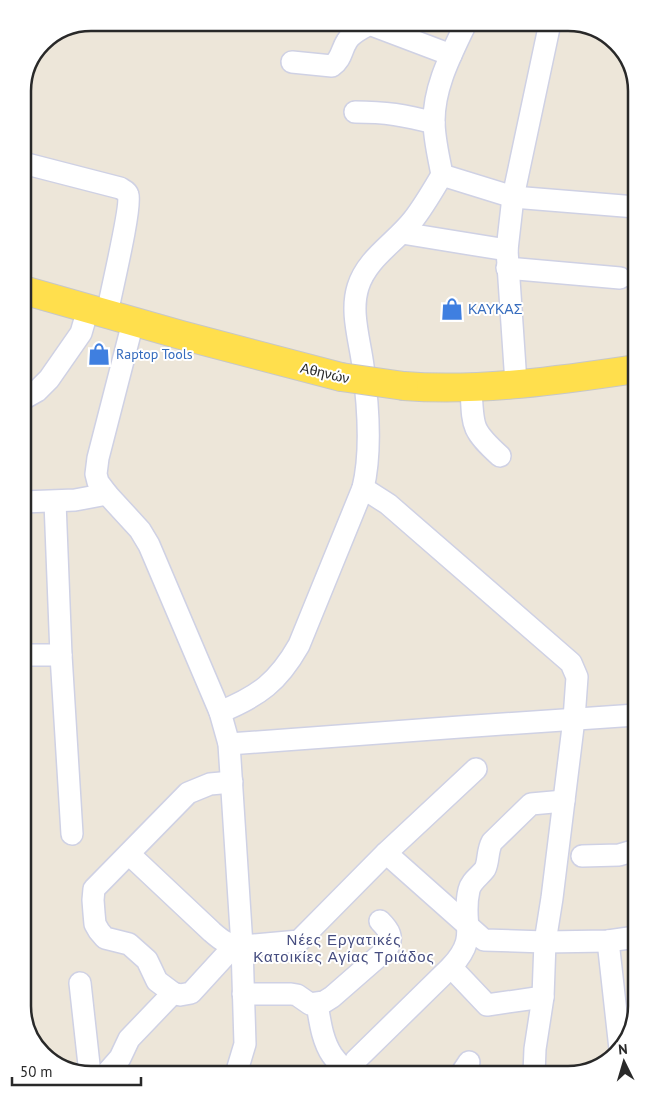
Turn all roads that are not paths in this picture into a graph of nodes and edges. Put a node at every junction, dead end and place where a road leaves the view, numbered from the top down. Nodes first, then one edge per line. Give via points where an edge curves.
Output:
1 (358, 31) edge
2 (390, 31) edge
3 (462, 31) edge
4 (548, 31) edge
5 (451, 55) junction
6 (292, 62) dead end
7 (355, 112) dead end
8 (434, 124) junction
9 (31, 165) edge
10 (442, 175) junction
11 (513, 197) junction
12 (628, 206) edge
13 (402, 233) junction
14 (507, 259) junction
15 (620, 278) dead end
16 (31, 292) edge
17 (97, 311) junction
18 (133, 322) junction
19 (628, 370) edge
20 (516, 383) junction
21 (471, 386) junction
22 (31, 394) edge
23 (500, 456) dead end
24 (363, 488) junction
25 (107, 494) junction
26 (31, 502) edge
27 (55, 502) junction
28 (31, 655) edge
29 (62, 655) junction
30 (220, 712) junction
31 (628, 716) edge
32 (574, 719) junction
33 (229, 744) junction
34 (476, 769) dead end
35 (232, 782) junction
36 (564, 801) junction
37 (72, 834) dead end
38 (628, 852) edge
39 (386, 853) junction
40 (129, 854) junction
41 (582, 856) dead end
42 (380, 921) dead end
43 (468, 926) junction
44 (628, 938) edge
45 (608, 940) junction
46 (545, 942) junction
47 (238, 946) junction
48 (451, 967) junction
49 (80, 983) dead end
50 (173, 993) junction
51 (243, 994) junction
52 (543, 997) junction
53 (317, 1004) junction
54 (619, 1037) edge
55 (89, 1066) edge
56 (113, 1066) edge
57 (238, 1066) edge
58 (341, 1066) edge
59 (353, 1066) edge
60 (535, 1066) edge

1 - 6 street via 346,41 340,58 332,66
2 - 5 street
3 - 5 street
4 - 11 street
5 - 8 street via 435,99
7 - 8 street via 406,115
8 - 10 street
9 - 17 street via 120,188 129,196 125,226
10 - 11 street
10 - 13 street
11 - 12 street
11 - 14 street
13 - 14 street
13 - 24 street via 372,260 356,294 355,315 367,418 367,468
14 - 15 street
14 - 20 street
16 - 17 main road, Αθηνών
17 - 18 main road, Αθηνών
17 - 22 street via 49,380
18 - 21 main road, Αθηνών, bridge via 341,377 404,386
18 - 25 street via 97,462 96,478
19 - 20 main road, Αθηνών
20 - 21 main road, Αθηνών
21 - 23 street via 475,429
24 - 30 street via 289,663 262,691
24 - 32 street via 388,504 571,663 577,677
25 - 27 street
25 - 30 street via 140,530 149,545
26 - 27 street
27 - 29 street
28 - 29 street
29 - 37 street
30 - 33 street
31 - 32 street
32 - 33 street
32 - 36 street
33 - 35 street
34 - 39 street
35 - 40 street via 210,784 188,793
35 - 47 street
36 - 43 street via 531,804 492,842 485,868 469,889
36 - 46 street
38 - 41 street
39 - 43 street
39 - 47 street via 301,940
40 - 47 street via 212,932 227,943
40 - 50 street via 94,889 96,926 105,938 129,944 147,960 157,981
42 - 53 street via 390,936 388,948 332,997
43 - 46 street via 488,941
43 - 48 street via 466,947
44 - 45 street
45 - 46 street
45 - 54 street
46 - 52 street
47 - 50 street via 191,993
47 - 51 street
48 - 52 street via 487,1005
48 - 59 street
49 - 55 street
50 - 56 street via 129,1039
51 - 53 street via 291,994 310,1004
51 - 57 street via 245,1044
52 - 60 street
53 - 58 street via 326,1044

